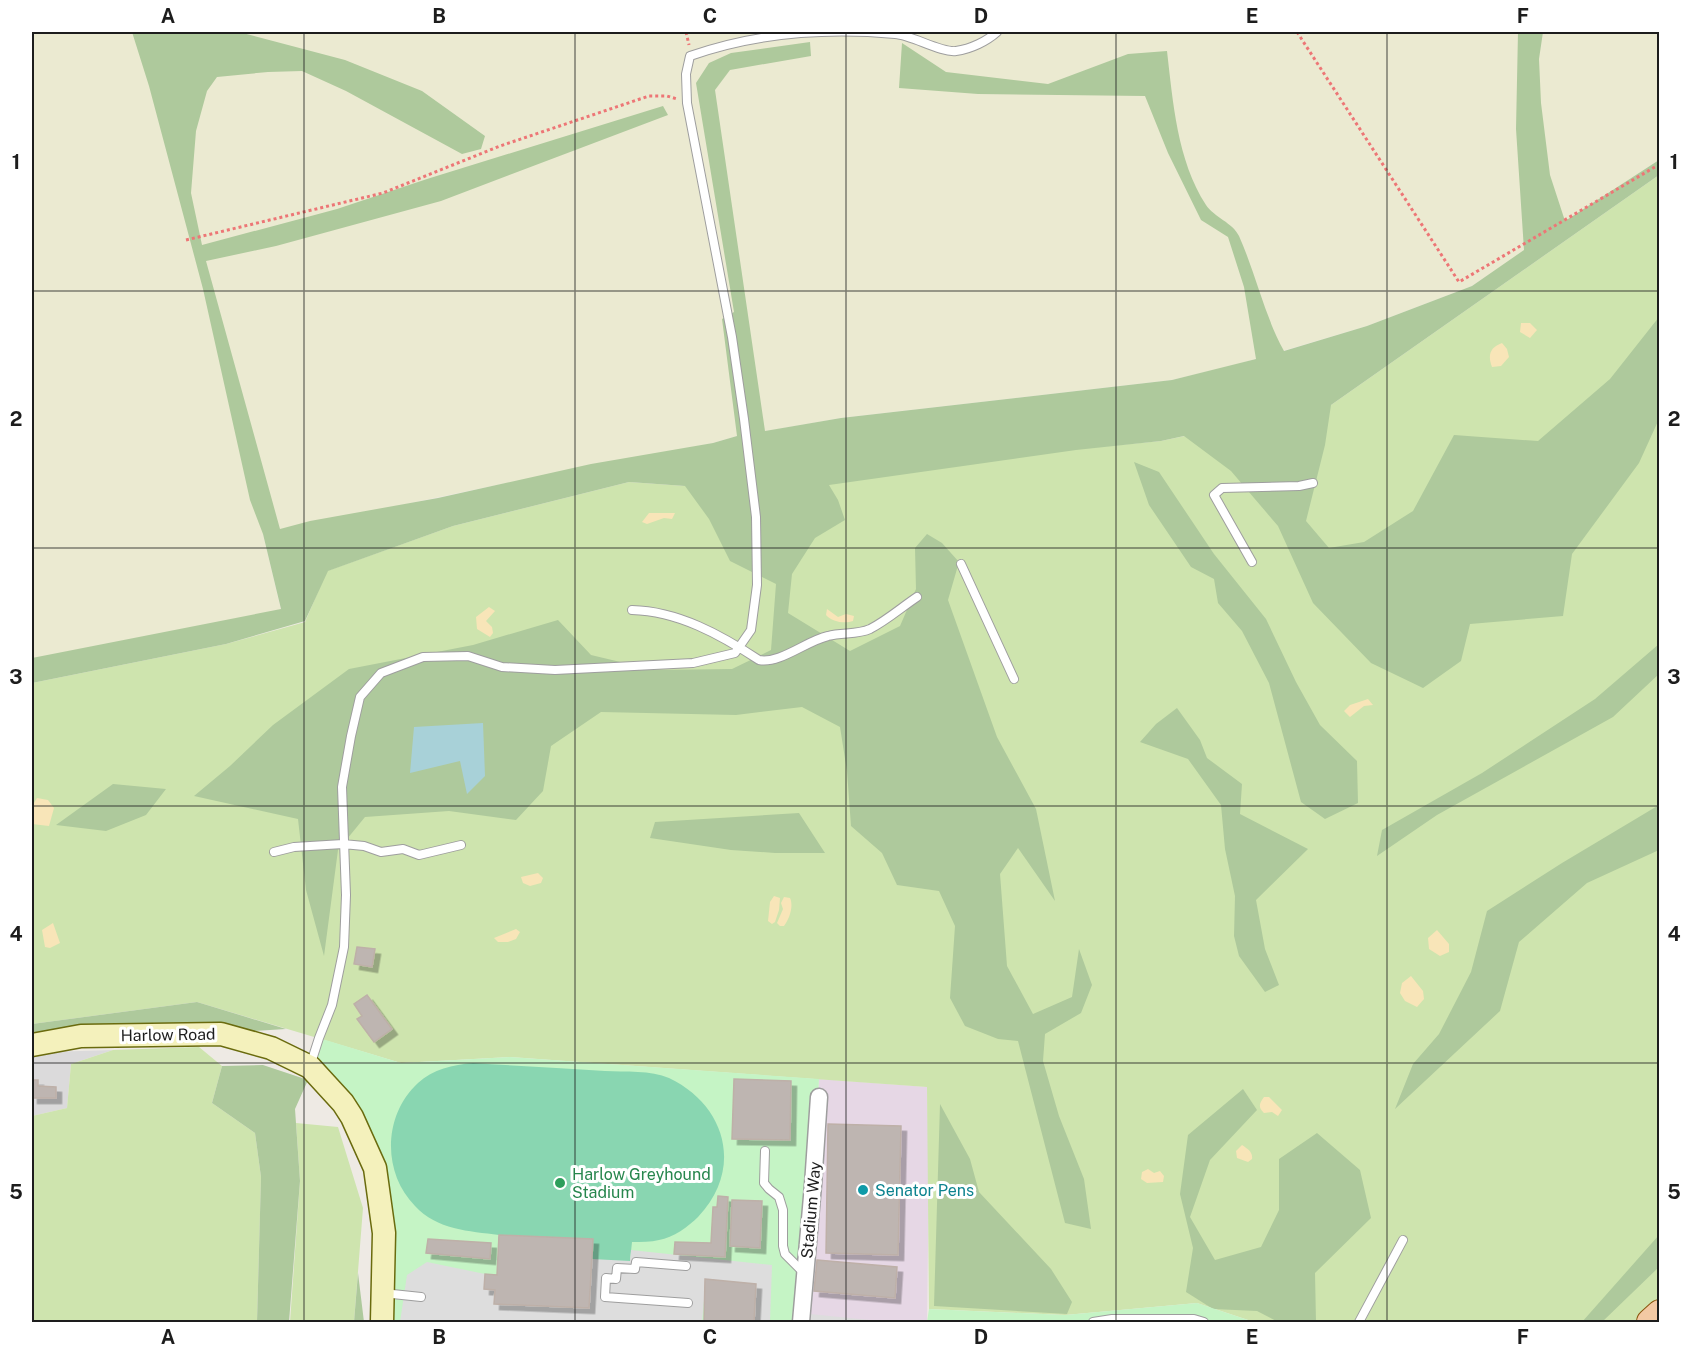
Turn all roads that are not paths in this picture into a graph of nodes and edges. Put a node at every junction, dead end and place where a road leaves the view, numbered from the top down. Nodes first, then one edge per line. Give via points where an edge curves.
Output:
1 (997, 32) edge
2 (1313, 483) dead end
3 (1252, 562) dead end
4 (961, 564) dead end
5 (916, 597) dead end
6 (632, 610) dead end
7 (738, 648) junction
8 (1014, 679) dead end
9 (343, 844) junction
10 (461, 845) dead end
11 (274, 852) dead end
12 (32, 1045) edge
13 (310, 1067) junction
14 (819, 1097) dead end
15 (765, 1150) dead end
16 (1403, 1240) dead end
17 (686, 1266) dead end
18 (805, 1275) junction
19 (383, 1293) junction
20 (421, 1297) dead end
21 (688, 1303) dead end
22 (1659, 1313) edge
23 (382, 1323) edge
24 (801, 1323) edge
25 (1093, 1323) edge
26 (1204, 1323) edge
27 (1359, 1323) edge
28 (1650, 1323) edge

1 - 7 lane via 985,42 955,52 898,34 854,32 804,33 724,44 690,56 687,103 732,337 756,517 757,585 751,630
2 - 3 lane via 1222,488 1214,495
4 - 8 lane
5 - 7 lane via 870,629 814,640 766,662
6 - 7 lane via 653,611 698,626
7 - 9 lane via 735,653 693,663 555,670 502,667 468,656 423,657 381,673 360,697 351,736 342,788
9 - 10 lane via 381,852 403,849 419,855
9 - 11 lane
9 - 13 lane via 344,946 332,1005
12 - 13 street, Harlow Road via 81,1036 221,1034 271,1048
13 - 19 street, Harlow Road via 344,1103 375,1168 384,1233
14 - 18 street, Stadium Way
15 - 18 lane via 764,1183 779,1197 783,1210 785,1254
16 - 27 lane
17 - 21 lane via 636,1262 635,1269 617,1268 616,1279 606,1278 605,1296
18 - 24 street, Stadium Way
19 - 20 lane
19 - 23 street, Harlow Road
22 - 28 main road
25 - 26 lane via 1112,1319 1194,1319

